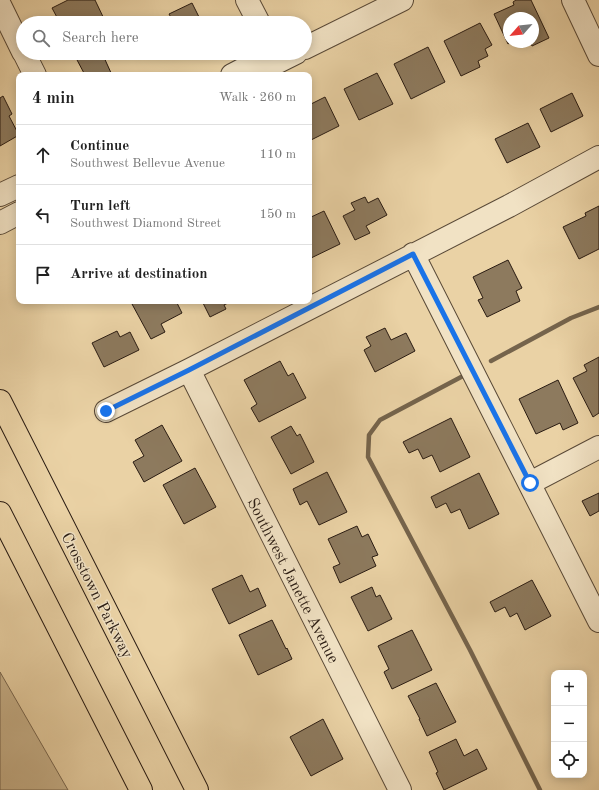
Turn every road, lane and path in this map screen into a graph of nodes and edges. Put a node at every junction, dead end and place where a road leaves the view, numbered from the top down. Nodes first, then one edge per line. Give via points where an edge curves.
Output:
1 (247, 0) edge
2 (402, 0) edge
3 (573, 0) edge
4 (0, 5) edge
5 (255, 16) edge
6 (16, 38) edge
7 (312, 45) edge
8 (599, 55) edge
9 (27, 60) edge
10 (279, 61) edge
11 (33, 72) edge
12 (238, 72) edge
13 (599, 157) edge
14 (16, 187) edge
15 (0, 195) edge
16 (16, 215) edge
17 (0, 223) edge
18 (413, 254) junction
19 (189, 370) junction
20 (0, 401) edge
21 (106, 411) dead end
22 (599, 447) edge
23 (530, 483) junction
24 (0, 513) edge
25 (599, 621) edge
26 (141, 790) edge
27 (197, 790) edge
28 (400, 790) edge

1 - 5 street
2 - 7 street
3 - 8 street
4 - 6 street
9 - 11 street
10 - 12 street via 253,64
13 - 18 street
14 - 15 street
16 - 17 street
18 - 19 street
18 - 23 street
19 - 21 street
19 - 28 street, Southwest Janette Avenue
20 - 27 main road, Crosstown Parkway
22 - 23 street
23 - 25 street
24 - 26 main road

